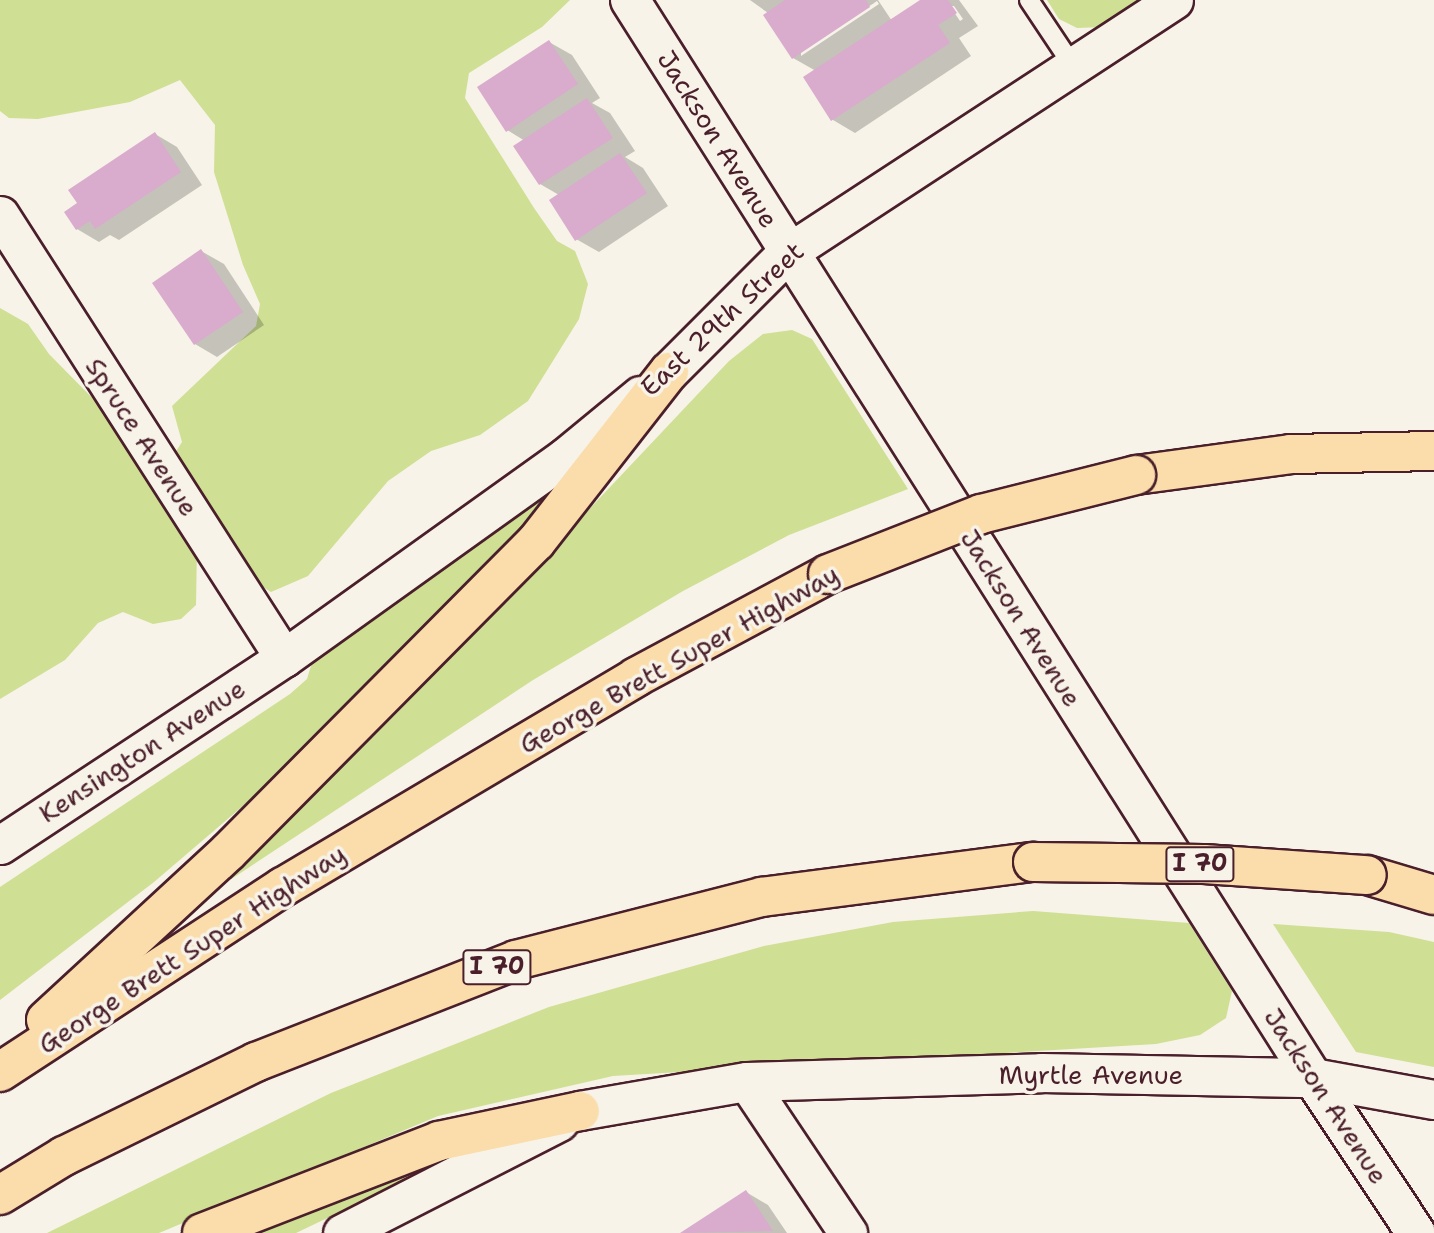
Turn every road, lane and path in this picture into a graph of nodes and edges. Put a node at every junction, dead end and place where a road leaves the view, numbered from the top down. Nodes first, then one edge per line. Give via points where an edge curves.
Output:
1 (630, 0) edge
2 (1029, 0) edge
3 (1174, 0) edge
4 (1073, 66) junction
5 (0, 215) edge
6 (789, 252) junction
7 (669, 372) junction
8 (1432, 451) edge
9 (284, 658) junction
10 (0, 845) edge
11 (1434, 895) edge
12 (0, 1062) edge
13 (0, 1072) edge
14 (1313, 1078) junction
15 (747, 1082) junction
16 (1434, 1100) edge
17 (580, 1111) junction
18 (0, 1195) edge
19 (202, 1233) edge
20 (342, 1233) edge
21 (848, 1233) edge
22 (1416, 1233) edge

1 - 6 street, Jackson Avenue
2 - 4 lane
3 - 4 street, East 29th Street
4 - 6 street, East 29th Street
5 - 9 street, Spruce Avenue
6 - 7 street, East 29th Street
6 - 14 street, Jackson Avenue
7 - 9 street, East 29th Street via 566,456
7 - 12 highway via 536,542 228,852
8 - 13 highway, George Brett Super Highway, bridge via 1291,454 1136,475 981,514 828,575 636,677 284,887
9 - 10 street, Kensington Avenue
11 - 18 highway, I 70, bridge via 1367,875 1204,864 1033,862 762,897 516,960 256,1062 64,1156
14 - 15 street, Myrtle Avenue via 1042,1073
14 - 16 street, Myrtle Avenue
14 - 22 street, Jackson Avenue
15 - 17 street
15 - 21 street
17 - 19 highway via 439,1141
17 - 20 street

